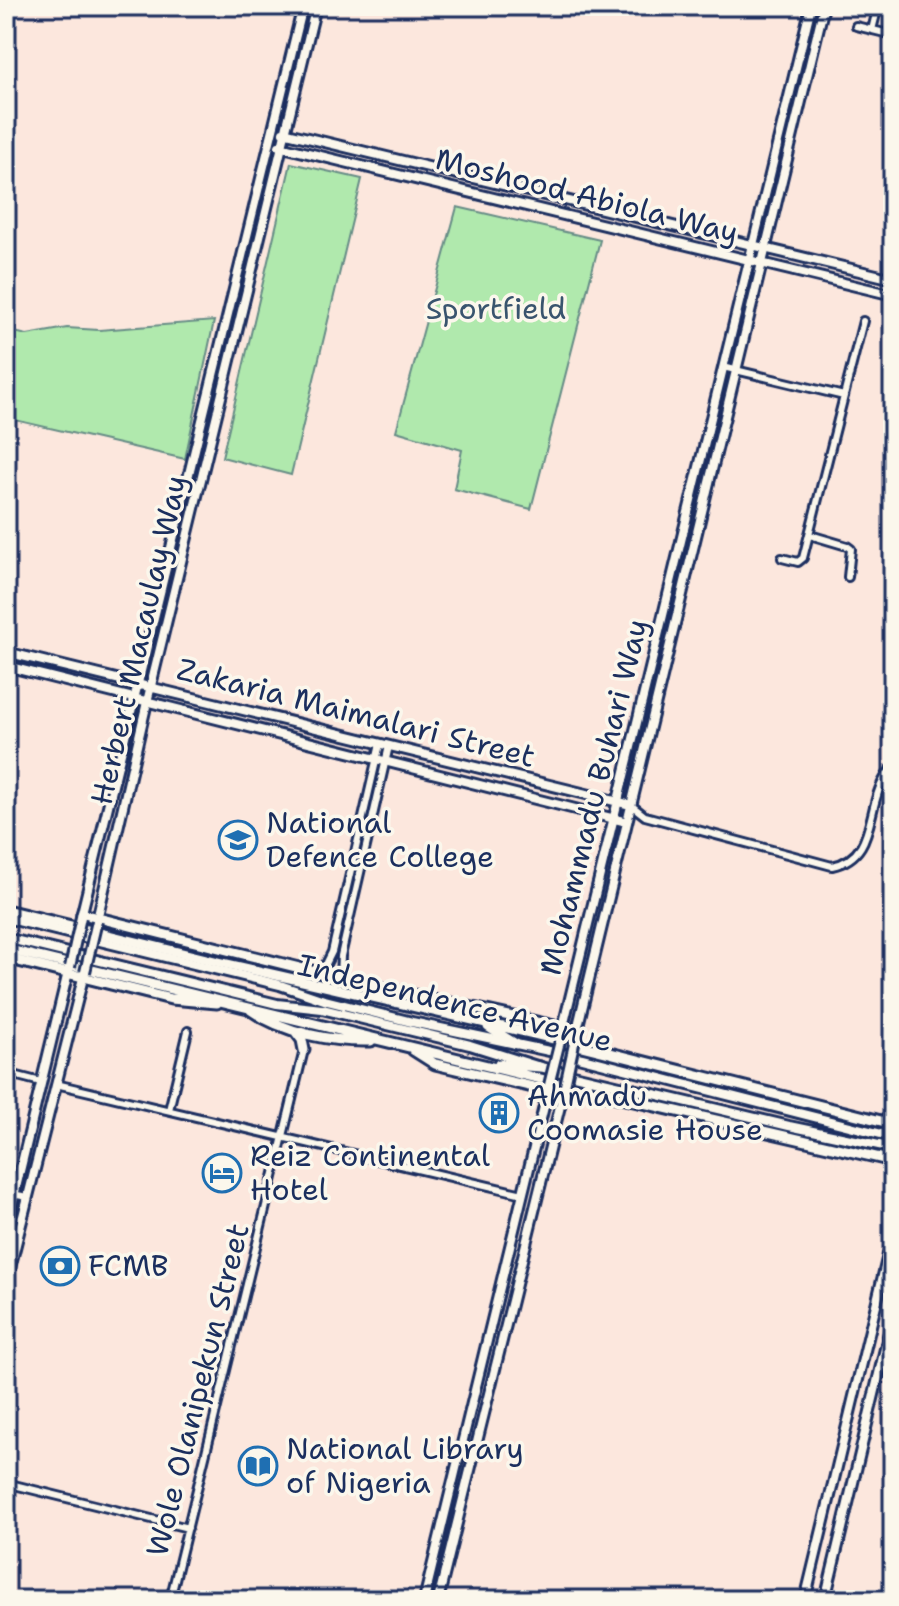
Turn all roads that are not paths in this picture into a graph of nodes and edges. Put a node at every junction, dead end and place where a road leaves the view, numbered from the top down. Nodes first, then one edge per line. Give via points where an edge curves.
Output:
1 (303, 6) edge
2 (316, 6) edge
3 (811, 6) edge
4 (824, 6) edge
5 (878, 6) edge
6 (856, 26) dead end
7 (872, 30) junction
8 (893, 35) edge
9 (274, 130) junction
10 (287, 133) junction
11 (270, 144) junction
12 (283, 147) junction
13 (507, 187) junction
14 (504, 199) junction
15 (753, 246) junction
16 (766, 249) junction
17 (749, 261) junction
18 (762, 264) junction
19 (893, 279) edge
20 (893, 295) edge
21 (863, 321) dead end
22 (723, 367) junction
23 (736, 370) junction
24 (844, 396) junction
25 (810, 535) junction
26 (782, 558) dead end
27 (848, 577) dead end
28 (6, 652) edge
29 (6, 666) edge
30 (138, 684) junction
31 (150, 687) junction
32 (135, 699) junction
33 (147, 702) junction
34 (384, 745) junction
35 (381, 760) junction
36 (893, 767) edge
37 (617, 801) junction
38 (631, 805) junction
39 (645, 816) junction
40 (613, 818) junction
41 (627, 822) junction
42 (6, 910) edge
43 (82, 916) junction
44 (6, 918) edge
45 (97, 919) junction
46 (6, 938) edge
47 (6, 949) edge
48 (6, 958) edge
49 (69, 970) junction
50 (322, 972) junction
51 (84, 974) junction
52 (340, 976) junction
53 (232, 1003) junction
54 (245, 1006) junction
55 (479, 1022) junction
56 (292, 1029) junction
57 (188, 1031) dead end
58 (562, 1031) junction
59 (576, 1035) junction
60 (323, 1037) junction
61 (386, 1041) junction
62 (516, 1044) junction
63 (410, 1047) junction
64 (304, 1050) junction
65 (537, 1072) junction
66 (6, 1073) edge
67 (41, 1082) junction
68 (56, 1084) junction
69 (549, 1087) junction
70 (564, 1092) junction
71 (169, 1110) junction
72 (893, 1124) edge
73 (282, 1136) junction
74 (893, 1137) edge
75 (893, 1148) edge
76 (893, 1161) edge
77 (10, 1194) edge
78 (523, 1194) junction
79 (28, 1197) junction
80 (6, 1229) edge
81 (893, 1234) edge
82 (6, 1284) edge
83 (893, 1315) edge
84 (492, 1323) junction
85 (506, 1327) junction
86 (6, 1483) edge
87 (188, 1528) junction
88 (430, 1577) junction
89 (443, 1582) junction
90 (170, 1600) edge
91 (424, 1600) edge
92 (438, 1600) edge
93 (805, 1600) edge
94 (825, 1600) edge

1 - 9 main road, Herbert Macaulay Way
2 - 10 main road, Herbert Macaulay Way
3 - 15 main road, Mohammadu Buhari Way
4 - 16 main road, Mohammadu Buhari Way
5 - 7 street
6 - 7 street
7 - 8 street
9 - 10 main road, Moshood Abiola Way
9 - 11 main road, Herbert Macaulay Way
10 - 12 main road, Herbert Macaulay Way
10 - 13 main road, Moshood Abiola Way
11 - 12 main road, Moshood Abiola Way
11 - 30 main road, Herbert Macaulay Way
12 - 14 main road, Moshood Abiola Way
12 - 31 main road, Herbert Macaulay Way
13 - 14 main road
13 - 15 main road, Moshood Abiola Way
14 - 17 main road, Moshood Abiola Way
15 - 16 main road, Moshood Abiola Way
15 - 17 main road, Mohammadu Buhari Way
16 - 18 main road, Mohammadu Buhari Way
16 - 19 main road, Moshood Abiola Way
17 - 18 main road, Moshood Abiola Way
17 - 22 main road, Mohammadu Buhari Way
18 - 20 main road, Moshood Abiola Way
18 - 23 main road, Mohammadu Buhari Way
21 - 24 street
22 - 23 street
22 - 37 main road, Mohammadu Buhari Way
23 - 24 street
23 - 38 main road, Mohammadu Buhari Way
24 - 25 street
25 - 26 street via 801,561
25 - 27 street via 851,549
28 - 30 main road, Zakaria Maimalari Street
29 - 32 main road, Zakaria Maimalari Street
30 - 31 main road, Zakaria Maimalari Street
30 - 32 main road, Herbert Macaulay Way
31 - 33 main road, Herbert Macaulay Way
31 - 34 main road, Zakaria Maimalari Street
32 - 33 main road, Zakaria Maimalari Street
32 - 43 main road, Herbert Macaulay Way
33 - 35 main road, Zakaria Maimalari Street
33 - 45 main road, Herbert Macaulay Way
34 - 35 street
34 - 37 main road, Zakaria Maimalari Street
35 - 40 main road, Zakaria Maimalari Street
35 - 50 street via 332,952
35 - 52 street
36 - 39 street, Zakaria Maimalari Street via 878,791 861,849 843,864 832,866
37 - 38 main road, Zakaria Maimalari Street
37 - 40 main road, Mohammadu Buhari Way
38 - 39 street, Zakaria Maimalari Street
38 - 41 main road, Mohammadu Buhari Way
39 - 41 street
40 - 41 main road, Zakaria Maimalari Street
40 - 58 main road, Mohammadu Buhari Way
41 - 59 main road, Mohammadu Buhari Way
42 - 55 main road, Independence Avenue
43 - 45 main road
43 - 49 main road, Herbert Macaulay Way, bridge
44 - 62 main road, Independence Avenue
45 - 50 main road
45 - 51 main road, Herbert Macaulay Way, bridge
46 - 65 main road, Independence Avenue via 470,1045
47 - 53 main road, Independence Avenue
48 - 49 main road
49 - 51 main road
49 - 67 main road, Herbert Macaulay Way
50 - 52 main road
51 - 53 main road via 191,1003
51 - 68 main road, Herbert Macaulay Way
52 - 58 main road
53 - 54 main road, Independence Avenue
54 - 56 main road
54 - 61 main road, Independence Avenue
55 - 62 main road
55 - 72 main road, Independence Avenue
56 - 60 main road
56 - 64 main road
57 - 71 street
58 - 59 main road
58 - 69 main road, Mohammadu Buhari Way, bridge
59 - 70 main road, Mohammadu Buhari Way, bridge
60 - 61 main road
60 - 64 main road
61 - 63 main road, Independence Avenue
62 - 74 main road, Independence Avenue
63 - 65 main road, Independence Avenue
63 - 69 main road via 435,1064
64 - 73 street, Wole Olanipekun Street
65 - 75 main road
65 - 76 main road
66 - 67 street
67 - 77 main road, Herbert Macaulay Way
68 - 71 street
68 - 79 main road, Herbert Macaulay Way
69 - 70 main road
69 - 78 main road, Mohammadu Buhari Way
70 - 85 main road, Mohammadu Buhari Way
71 - 73 street
73 - 78 street
73 - 87 street, Wole Olanipekun Street
77 - 79 street
77 - 80 main road, Herbert Macaulay Way
78 - 84 main road, Mohammadu Buhari Way
79 - 82 main road, Herbert Macaulay Way
81 - 93 main road
83 - 94 main road
84 - 85 main road
84 - 88 main road, Mohammadu Buhari Way
85 - 89 main road, Mohammadu Buhari Way
86 - 87 street
87 - 90 street, Wole Olanipekun Street
88 - 89 main road
88 - 91 main road, Mohammadu Buhari Way
89 - 92 main road, Mohammadu Buhari Way

